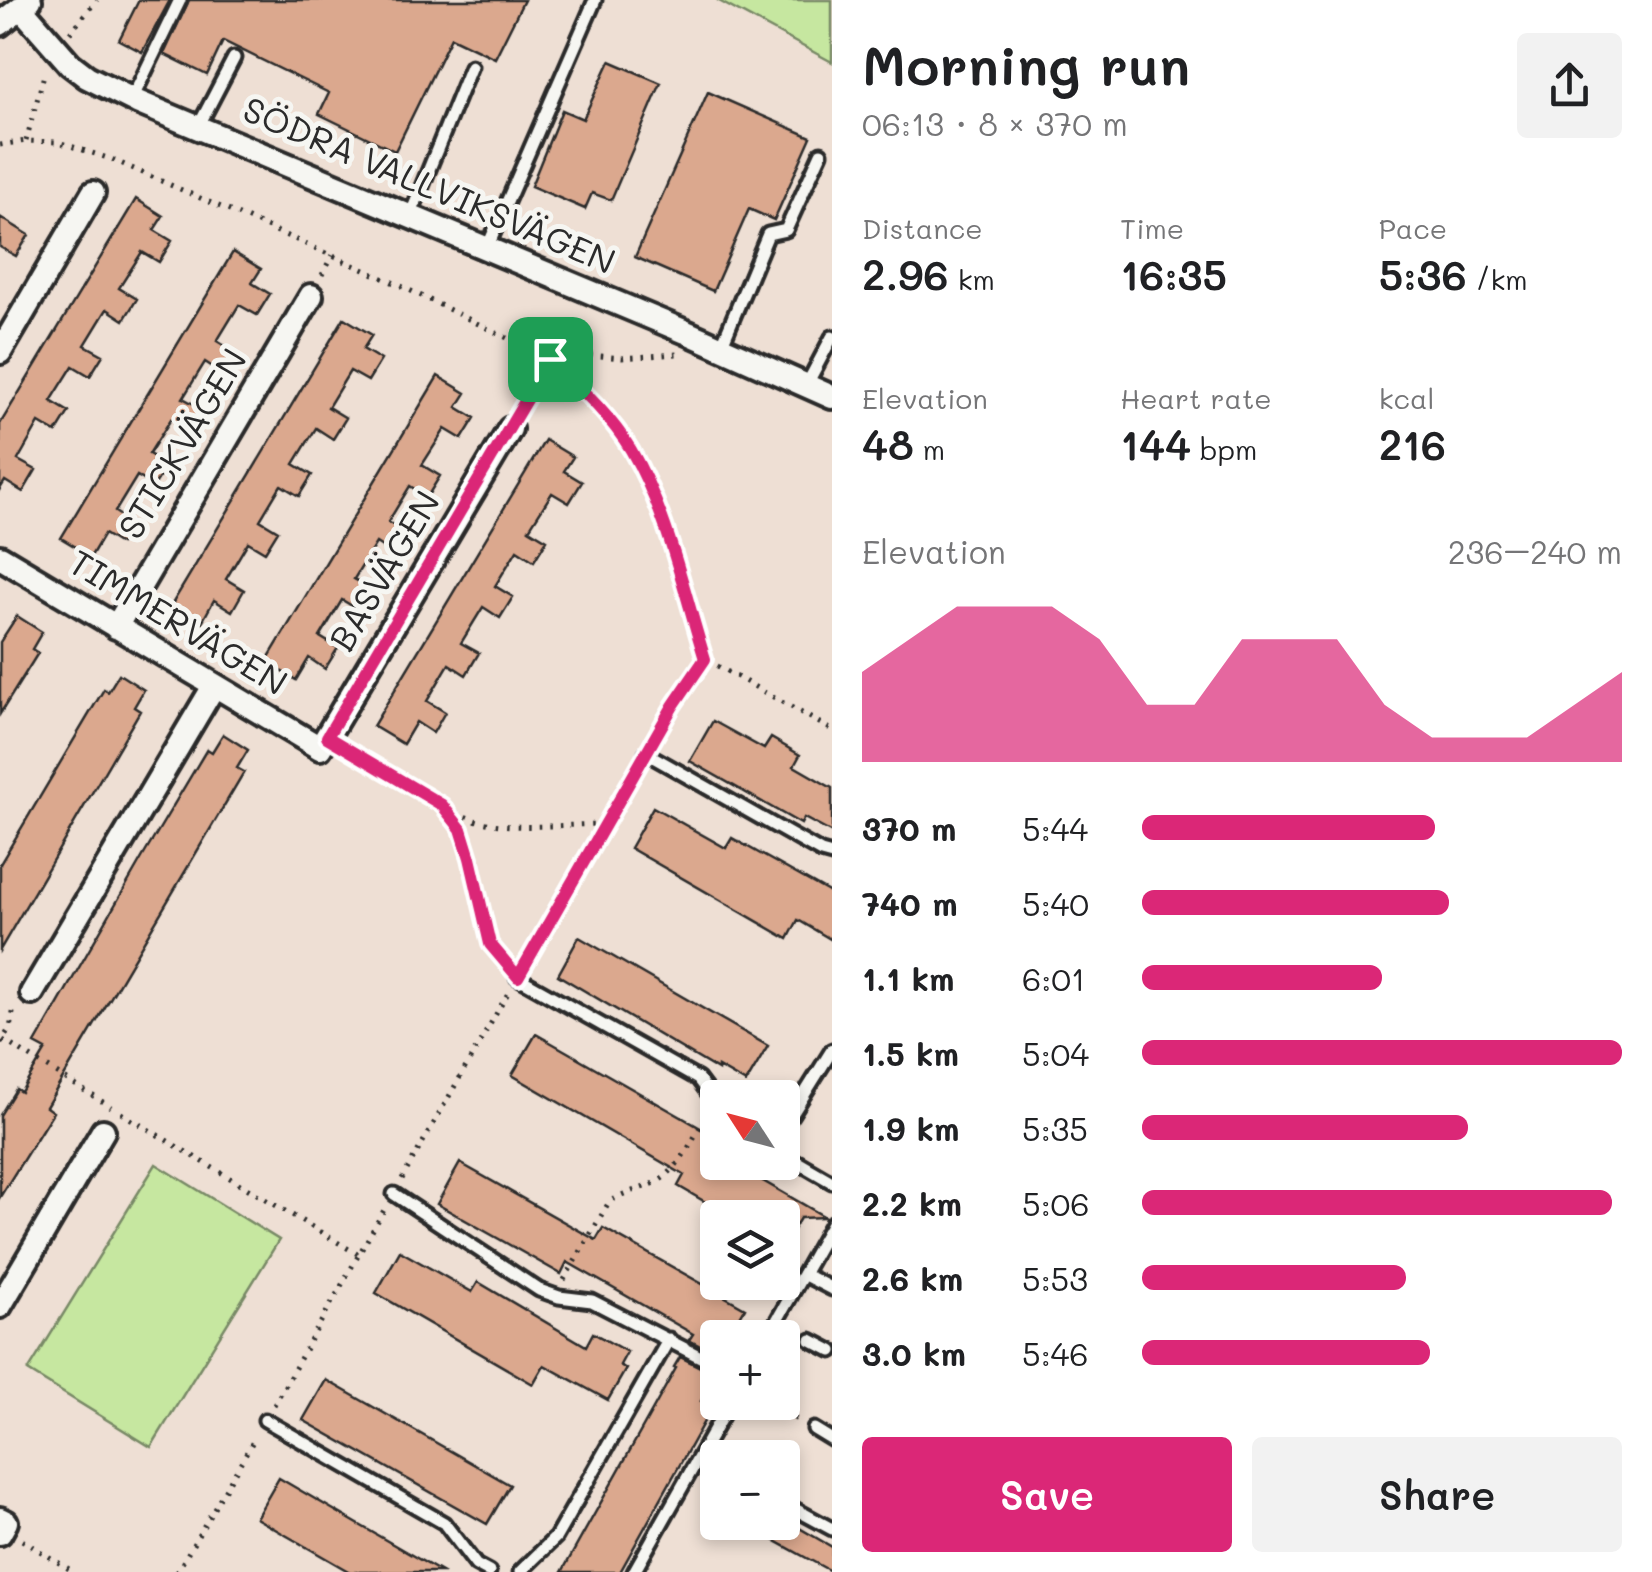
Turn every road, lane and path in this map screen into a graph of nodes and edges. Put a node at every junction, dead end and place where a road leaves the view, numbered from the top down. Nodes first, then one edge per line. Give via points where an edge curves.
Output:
1 (180, 0) edge
2 (595, 0) edge
3 (25, 4) edge
4 (0, 24) edge
5 (234, 58) dead end
6 (471, 66) dead end
7 (132, 100) junction
8 (198, 128) junction
9 (0, 145) edge
10 (821, 153) dead end
11 (93, 193) dead end
12 (410, 216) junction
13 (487, 248) junction
14 (310, 296) dead end
15 (832, 337) edge
16 (722, 348) junction
17 (530, 349) junction
18 (0, 352) edge
19 (550, 359) junction
20 (806, 386) junction
21 (832, 397) edge
22 (510, 429) joint
23 (3, 566) edge
24 (116, 627) junction
25 (705, 659) junction
26 (214, 686) junction
27 (832, 730) edge
28 (324, 742) junction
29 (646, 753) junction
30 (442, 805) junction
31 (606, 824) junction
32 (832, 855) edge
33 (518, 977) junction
34 (23, 996) joint
35 (1, 1042) edge
36 (832, 1050) edge
37 (700, 1082) edge
38 (800, 1101) edge
39 (700, 1128) edge
40 (103, 1131) dead end
41 (800, 1163) edge
42 (832, 1182) edge
43 (394, 1194) junction
44 (832, 1223) edge
45 (358, 1255) junction
46 (803, 1274) junction
47 (832, 1289) edge
48 (555, 1296) junction
49 (0, 1306) edge
50 (777, 1320) edge
51 (669, 1339) junction
52 (811, 1340) dead end
53 (832, 1351) edge
54 (700, 1356) edge
55 (266, 1420) junction
56 (720, 1420) edge
57 (797, 1420) edge
58 (814, 1430) joint
59 (832, 1440) edge
60 (800, 1512) edge
61 (1, 1527) edge
62 (832, 1529) edge
63 (74, 1572) edge
64 (177, 1572) edge
65 (490, 1572) edge
66 (520, 1572) edge
67 (634, 1572) edge

1 - 7 lane
2 - 13 lane
3 - 4 street
3 - 7 street, SÖDRA VALLVIKSVÄGEN via 70,64
5 - 8 lane
6 - 12 lane
7 - 8 street, SÖDRA VALLVIKSVÄGEN
8 - 12 street, SÖDRA VALLVIKSVÄGEN
9 - 17 path via 58,142 90,150
10 - 16 lane via 786,230 768,234
11 - 18 street
12 - 13 street, SÖDRA VALLVIKSVÄGEN
13 - 16 street, SÖDRA VALLVIKSVÄGEN
14 - 24 street, STICKVÄGEN
15 - 20 lane
16 - 17 path via 622,358
16 - 20 street, SÖDRA VALLVIKSVÄGEN
17 - 19 path
19 - 22 path
19 - 25 path via 630,448 656,498
20 - 21 street, SÖDRA VALLVIKSVÄGEN
22 - 28 street, BASVÄGEN
23 - 24 street, TIMMERVÄGEN
24 - 26 street, TIMMERVÄGEN
25 - 27 path
25 - 29 path
26 - 28 street, TIMMERVÄGEN
26 - 34 street
28 - 30 path
29 - 31 path
29 - 32 lane
30 - 31 path via 475,820
30 - 33 path via 461,829 490,944
31 - 33 path
33 - 37 lane
33 - 43 path
34 - 35 path
35 - 45 path
36 - 38 lane
39 - 48 path via 669,1174 609,1202
40 - 49 street
41 - 42 lane
43 - 45 path
43 - 48 lane
44 - 46 lane
45 - 55 path
46 - 47 lane
46 - 50 lane
48 - 51 lane via 592,1301
51 - 54 lane
51 - 66 lane via 556,1537
52 - 53 lane
55 - 64 path
55 - 65 lane via 444,1524
56 - 67 lane
57 - 58 path
58 - 59 lane
60 - 62 lane
61 - 63 path

